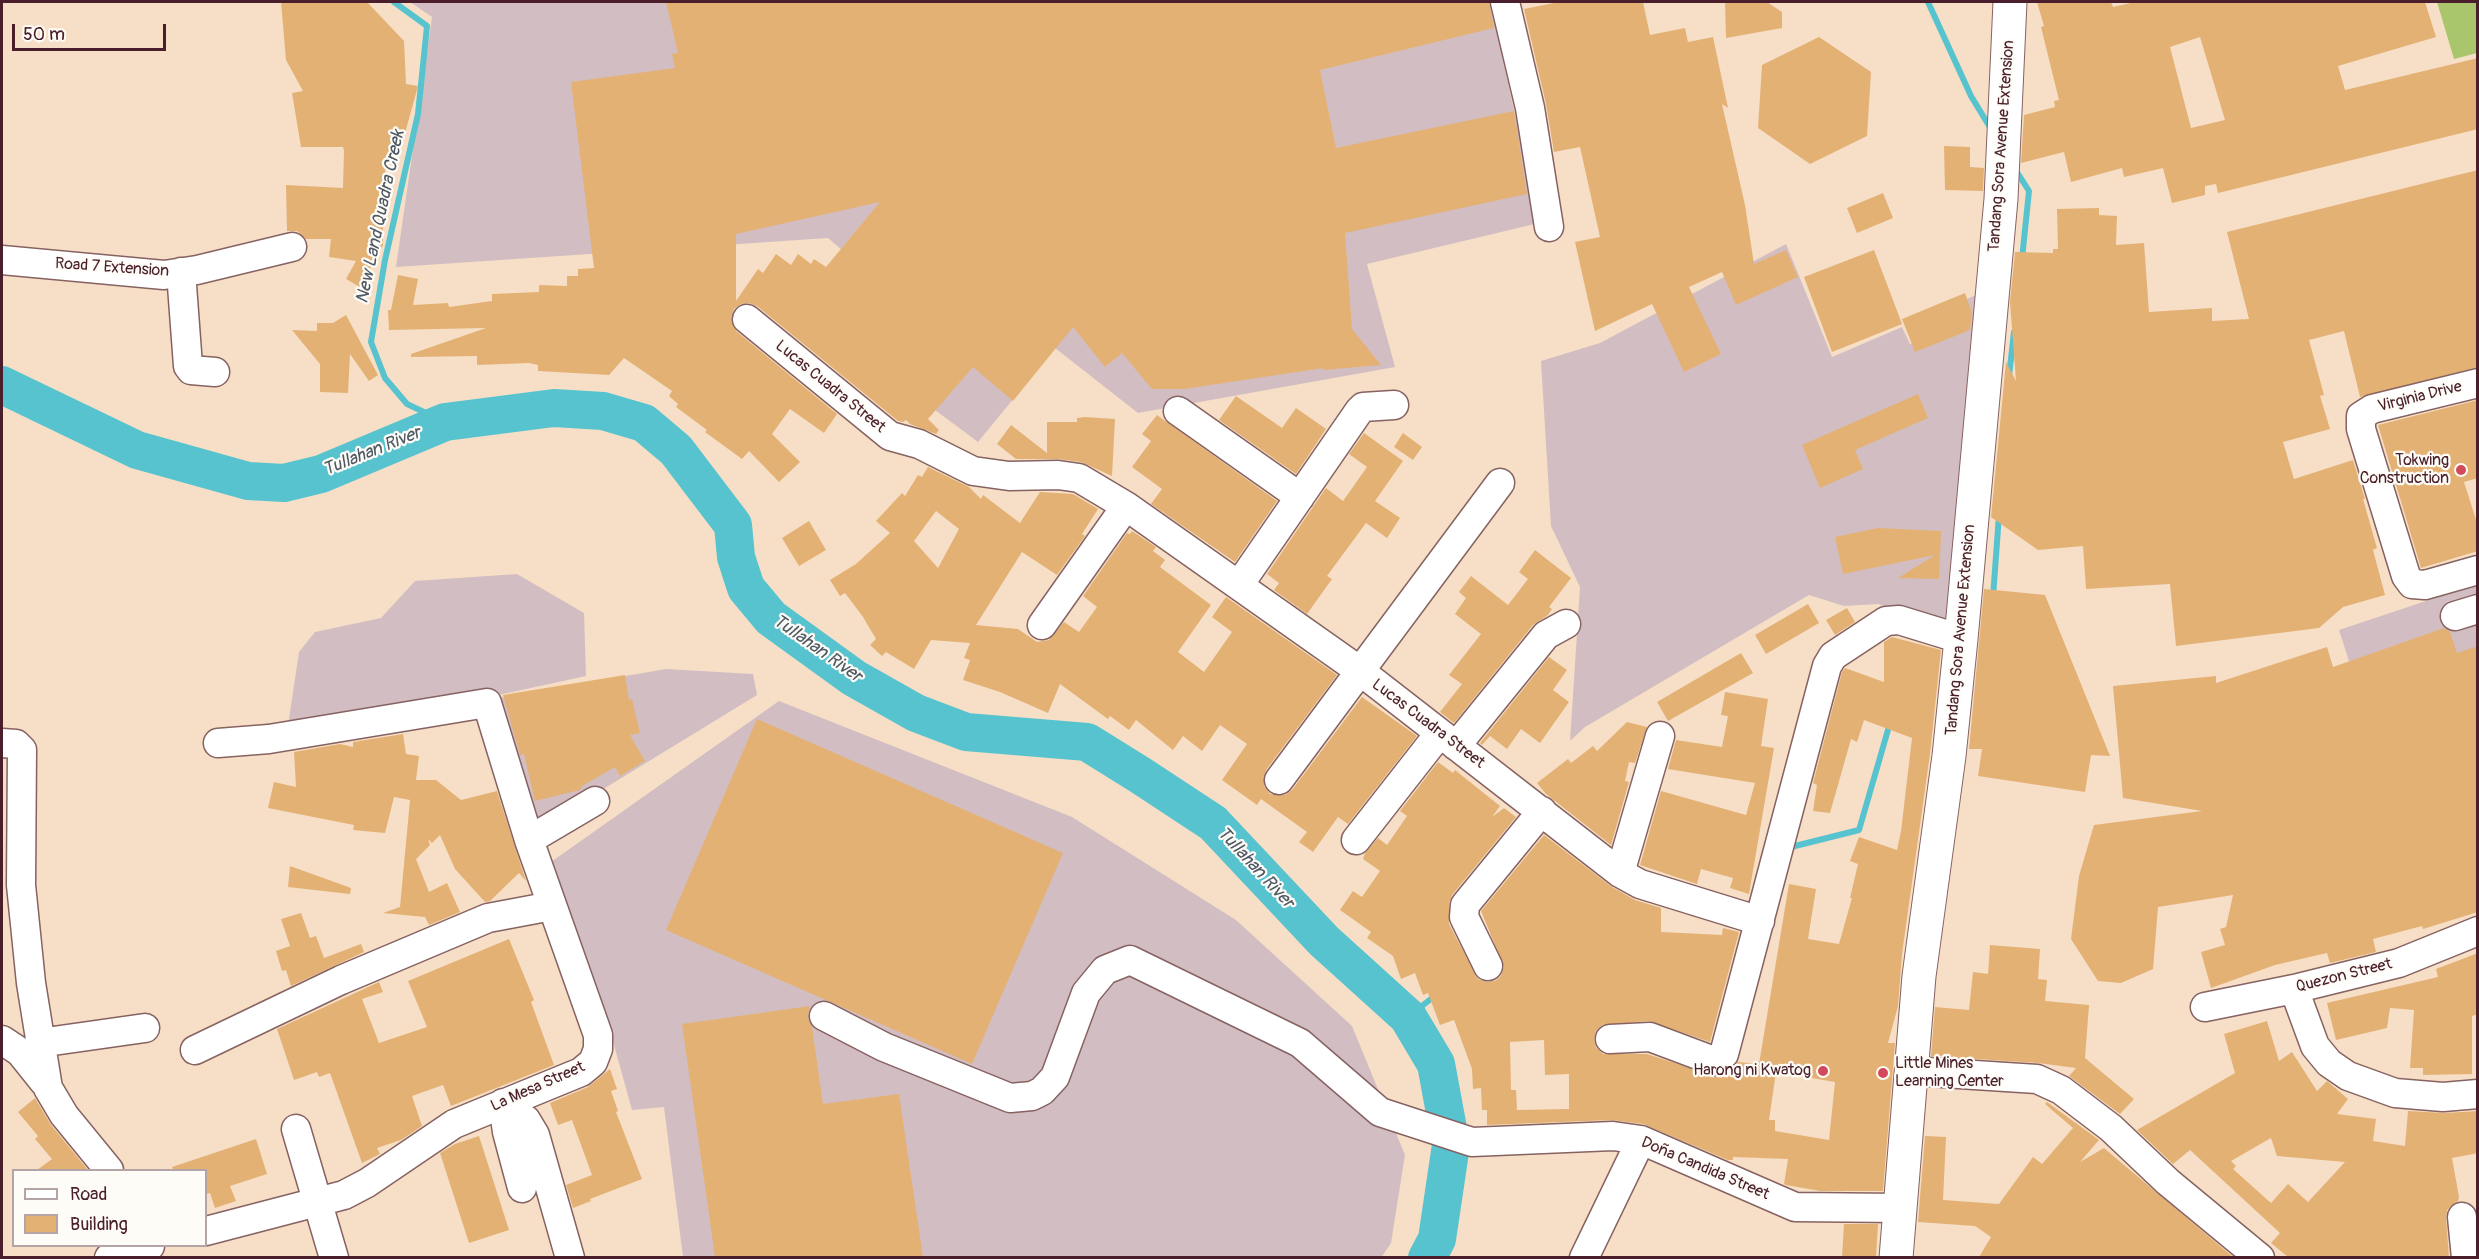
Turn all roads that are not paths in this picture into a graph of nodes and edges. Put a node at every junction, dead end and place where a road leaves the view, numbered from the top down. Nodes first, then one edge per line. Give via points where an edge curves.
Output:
1 (1505, 2) edge
2 (2010, 2) edge
3 (1549, 227) dead end
4 (292, 247) dead end
5 (2, 260) edge
6 (181, 272) junction
7 (747, 319) dead end
8 (215, 372) dead end
9 (2478, 382) edge
10 (1394, 405) dead end
11 (1178, 411) dead end
12 (1500, 483) dead end
13 (1300, 497) junction
14 (1126, 506) junction
15 (2478, 570) edge
16 (1239, 585) junction
17 (1566, 624) dead end
18 (1042, 625) dead end
19 (1961, 639) junction
20 (1360, 671) junction
21 (1659, 736) dead end
22 (1448, 740) junction
23 (2, 743) edge
24 (218, 743) dead end
25 (1279, 780) dead end
26 (595, 801) dead end
27 (1542, 811) junction
28 (529, 840) junction
29 (1356, 840) dead end
30 (1620, 873) junction
31 (552, 906) junction
32 (1760, 921) junction
33 (2478, 931) edge
34 (1488, 966) dead end
35 (2294, 989) junction
36 (2205, 1007) dead end
37 (824, 1016) dead end
38 (145, 1028) dead end
39 (1610, 1039) dead end
40 (2, 1040) edge
41 (39, 1043) junction
42 (195, 1050) dead end
43 (1912, 1071) junction
44 (48, 1089) junction
45 (2478, 1094) edge
46 (504, 1111) junction
47 (296, 1130) dead end
48 (1641, 1140) junction
49 (108, 1169) edge
50 (522, 1188) dead end
51 (317, 1202) junction
52 (1900, 1208) junction
53 (2462, 1217) dead end
54 (207, 1231) edge
55 (143, 1247) edge
56 (109, 1257) edge
57 (334, 1257) edge
58 (570, 1257) edge
59 (1584, 1257) edge
60 (1896, 1257) edge
61 (2260, 1257) edge
62 (2466, 1257) edge

1 - 3 street via 1530,108
2 - 19 main road, Tandang Sora Avenue Extension via 2001,199
4 - 6 street, Road 7 Extension
5 - 6 street, Road 7 Extension via 164,275
6 - 8 street via 188,366 191,370
7 - 14 street, Lucas Cuadra Street via 890,436 919,444 973,471 1079,478
9 - 15 street, Virginia Drive via 2372,409 2361,416 2361,429 2402,564 2412,584 2425,585
10 - 13 street via 1363,407
11 - 13 street
12 - 20 street
13 - 16 street
14 - 16 street, Lucas Cuadra Street
14 - 18 street
16 - 20 street, Lucas Cuadra Street
17 - 22 street via 1546,635
19 - 32 street via 1899,620 1886,621 1833,656 1827,666
19 - 43 main road, Tandang Sora Avenue Extension via 1919,976
20 - 22 street, Lucas Cuadra Street
20 - 25 street
21 - 30 street
22 - 27 street, Lucas Cuadra Street
22 - 29 street
23 - 41 street via 16,744 22,750 21,885
24 - 28 street, La Mesa Street via 269,739 488,704
26 - 28 street
27 - 30 street, Lucas Cuadra Street
27 - 34 street via 1465,905 1464,917
28 - 31 street, La Mesa Street
30 - 32 street, Lucas Cuadra Street via 1640,884
31 - 42 street via 488,918 341,980
31 - 46 street, La Mesa Street via 598,1035 598,1049 593,1062 581,1071
32 - 39 street via 1724,1054 1714,1061 1650,1037
33 - 35 street, Quezon Street via 2399,963
35 - 36 street, Quezon Street
35 - 45 street via 2314,1046 2348,1076 2395,1093 2444,1098
37 - 48 street, Doña Candida Street via 884,1047 1010,1098 1032,1096 1055,1077 1086,993 1105,970 1130,960 1300,1042 1380,1112 1472,1142 1613,1136
38 - 41 street
40 - 44 street via 20,1052
41 - 44 street
43 - 52 main road, Tandang Sora Avenue Extension
43 - 61 street via 2037,1078 2061,1090 2111,1128
44 - 49 street via 63,1115
46 - 50 street
46 - 51 street, La Mesa Street via 454,1124 367,1183 344,1195
46 - 58 street via 526,1120 535,1135
47 - 51 street
48 - 52 street, Doña Candida Street via 1795,1207
48 - 59 street
51 - 54 street, La Mesa Street
51 - 57 street
52 - 60 main road, Tandang Sora Avenue Extension
53 - 62 street
55 - 56 street

